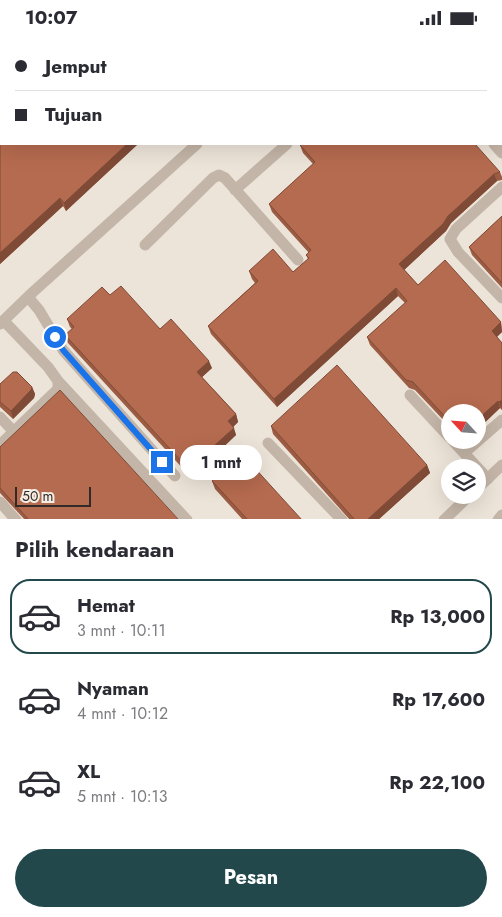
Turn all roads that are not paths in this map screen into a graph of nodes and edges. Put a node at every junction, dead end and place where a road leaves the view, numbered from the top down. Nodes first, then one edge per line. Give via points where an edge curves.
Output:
1 (196, 145) edge
2 (286, 145) edge
3 (502, 187) edge
4 (235, 190) junction
5 (145, 245) dead end
6 (298, 260) dead end
7 (28, 297) junction
8 (502, 299) edge
9 (2, 322) edge
10 (58, 381) junction
11 (410, 395) dead end
12 (0, 417) edge
13 (502, 420) edge
14 (441, 428) edge
15 (14, 432) junction
16 (268, 443) dead end
17 (0, 445) edge
18 (460, 449) edge
19 (464, 453) junction
20 (502, 465) edge
21 (175, 476) dead end
22 (488, 479) joint
23 (0, 502) edge
24 (462, 504) edge
25 (502, 515) edge
26 (450, 518) edge
27 (16, 519) edge
28 (188, 519) edge
29 (342, 519) edge
30 (498, 519) edge

1 - 7 street
2 - 4 street
3 - 8 street via 456,229 450,239
4 - 5 street via 225,178 219,175 213,178
4 - 6 street
7 - 9 street
7 - 21 street via 63,350
9 - 10 street
10 - 15 street via 58,389
10 - 28 street
11 - 14 street
12 - 15 street
13 - 19 street
15 - 17 street
16 - 29 street
18 - 19 street
19 - 22 street
20 - 22 street
23 - 27 street
24 - 26 street
25 - 30 street

